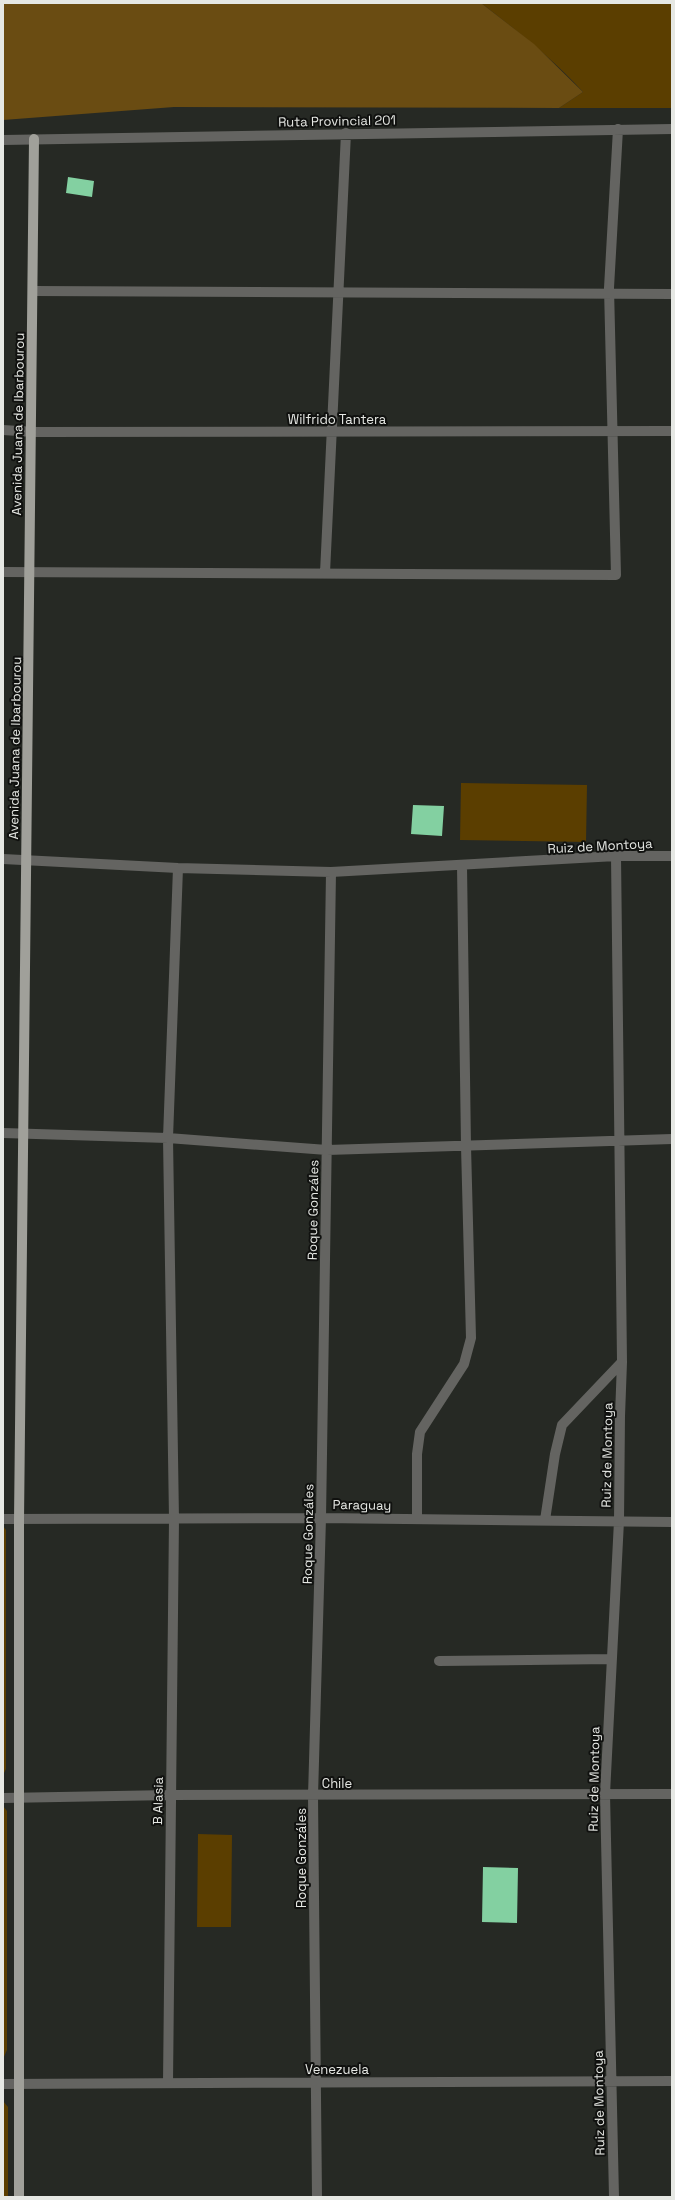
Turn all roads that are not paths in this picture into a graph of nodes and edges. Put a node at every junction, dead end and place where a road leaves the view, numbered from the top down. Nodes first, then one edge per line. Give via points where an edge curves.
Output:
1 (618, 129) junction
2 (672, 129) edge
3 (346, 134) junction
4 (34, 139) junction
5 (3, 140) edge
6 (32, 292) junction
7 (610, 293) junction
8 (339, 294) junction
9 (672, 294) edge
10 (3, 430) edge
11 (613, 431) junction
12 (672, 431) edge
13 (31, 432) junction
14 (332, 432) junction
15 (30, 571) junction
16 (3, 572) edge
17 (325, 573) junction
18 (616, 856) junction
19 (672, 856) edge
20 (3, 859) edge
21 (27, 860) junction
22 (462, 866) junction
23 (178, 868) junction
24 (330, 872) junction
25 (3, 1133) edge
26 (24, 1133) junction
27 (168, 1138) junction
28 (672, 1140) edge
29 (620, 1141) junction
30 (466, 1146) junction
31 (327, 1150) junction
32 (622, 1362) junction
33 (321, 1518) junction
34 (3, 1519) edge
35 (174, 1519) junction
36 (417, 1519) junction
37 (19, 1520) junction
38 (545, 1520) junction
39 (619, 1521) junction
40 (672, 1522) edge
41 (612, 1659) junction
42 (439, 1661) dead end
43 (605, 1794) junction
44 (672, 1794) edge
45 (171, 1795) junction
46 (313, 1796) junction
47 (3, 1798) edge
48 (18, 1798) junction
49 (672, 2081) edge
50 (314, 2082) junction
51 (612, 2082) junction
52 (168, 2083) junction
53 (3, 2084) edge
54 (18, 2085) junction
55 (19, 2197) edge
56 (317, 2197) edge
57 (614, 2197) edge

1 - 2 street, Ruta Provincial 201
1 - 3 street, Ruta Provincial 201
1 - 7 street
3 - 4 street, Ruta Provincial 201
3 - 8 street
4 - 5 street, Ruta Provincial 201
4 - 6 main road, Avenida Juana de Ibarbourou
6 - 8 street
6 - 13 main road, Avenida Juana de Ibarbourou
7 - 8 street
7 - 9 street
7 - 11 street
8 - 14 street
10 - 13 street, Wilfrido Tantera
11 - 12 street, Wilfrido Tantera
11 - 14 street, Wilfrido Tantera
11 - 17 street via 616,575
13 - 14 street, Wilfrido Tantera
13 - 15 main road, Avenida Juana de Ibarbourou
14 - 17 street
15 - 16 street
15 - 17 street
15 - 21 main road, Avenida Juana de Ibarbourou
18 - 19 street, Ruiz de Montoya
18 - 22 street, Ruiz de Montoya
18 - 29 street, Ruiz de Montoya
20 - 21 street, Ruiz de Montoya
21 - 23 street, Ruiz de Montoya
21 - 26 main road, Avenida Juana de Ibarbourou
22 - 24 street, Ruiz de Montoya
22 - 30 street
23 - 24 street, Ruiz de Montoya
23 - 27 street, B Alasia
24 - 31 street, Roque Gonzáles
25 - 26 street
26 - 27 street
26 - 37 main road, Avenida Juana de Ibarbourou
27 - 31 street
27 - 35 street, B Alasia
28 - 29 street
29 - 30 street
29 - 32 street, Ruiz de Montoya
30 - 31 street
30 - 36 street via 472,1338 464,1364 420,1432
31 - 33 street, Roque Gonzáles
32 - 38 street via 562,1425
32 - 39 street, Ruiz de Montoya
33 - 35 street, Paraguay
33 - 36 street, Paraguay
33 - 46 street, Roque Gonzáles
34 - 37 street, Paraguay
35 - 37 street, Paraguay
35 - 45 street, B Alasia
36 - 38 street, Paraguay
37 - 48 main road, Avenida Juana de Ibarbourou
38 - 39 street, Paraguay
39 - 40 street, Paraguay
39 - 41 street, Ruiz de Montoya
41 - 42 street
41 - 43 street, Ruiz de Montoya
43 - 44 street, Chile
43 - 46 street, Chile
43 - 51 street, Ruiz de Montoya
45 - 46 street, Chile
45 - 48 street, Chile
45 - 52 street, B Alasia
46 - 50 street, Roque Gonzáles
47 - 48 street, Chile
48 - 54 main road, Avenida Juana de Ibarbourou
49 - 51 street, Venezuela
50 - 51 street, Venezuela
50 - 52 street, Venezuela
50 - 56 street, Roque Gonzáles
51 - 57 street, Ruiz de Montoya
52 - 54 street, Venezuela
53 - 54 street, Venezuela
54 - 55 main road, Avenida Juana de Ibarbourou

